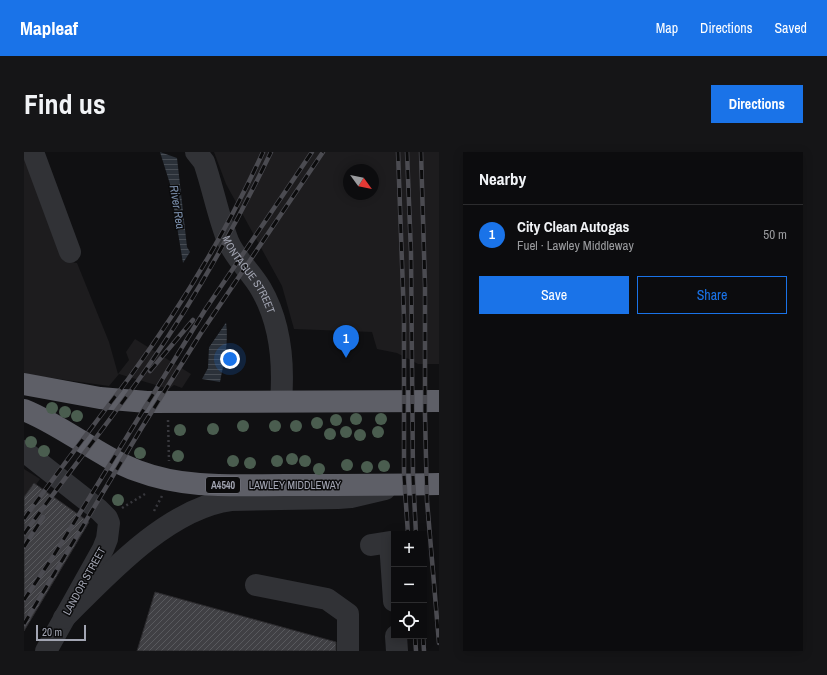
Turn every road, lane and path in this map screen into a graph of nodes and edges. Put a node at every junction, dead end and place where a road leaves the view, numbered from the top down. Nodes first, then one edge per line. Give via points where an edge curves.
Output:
1 (33, 152) edge
2 (196, 152) edge
3 (70, 252) dead end
4 (24, 384) edge
5 (281, 401) junction
6 (439, 401) edge
7 (24, 410) edge
8 (24, 451) edge
9 (167, 480) junction
10 (439, 484) edge
11 (400, 485) junction
12 (107, 518) junction
13 (380, 543) dead end
14 (256, 585) dead end
15 (391, 589) edge
16 (64, 618) junction
17 (396, 639) edge
18 (46, 651) edge
19 (348, 651) edge
20 (397, 651) edge

1 - 3 street
2 - 5 street, MONTAGUE STREET via 204,162 228,242 261,289 272,314 280,343 283,384
4 - 5 highway via 100,398 132,401
5 - 6 highway
7 - 9 highway, LAWLEY MIDDLEWAY / A4540 via 59,427 120,463
8 - 12 street
9 - 11 highway, LAWLEY MIDDLEWAY / A4540 via 210,485
9 - 12 path
10 - 11 highway, LAWLEY MIDDLEWAY / A4540
11 - 16 street via 351,497 231,500 196,509 155,534 104,577
12 - 16 street, LANDOR STREET via 109,529 103,549
13 - 15 street
14 - 19 street via 327,599 348,614
16 - 18 street, LANDOR STREET
17 - 20 street

